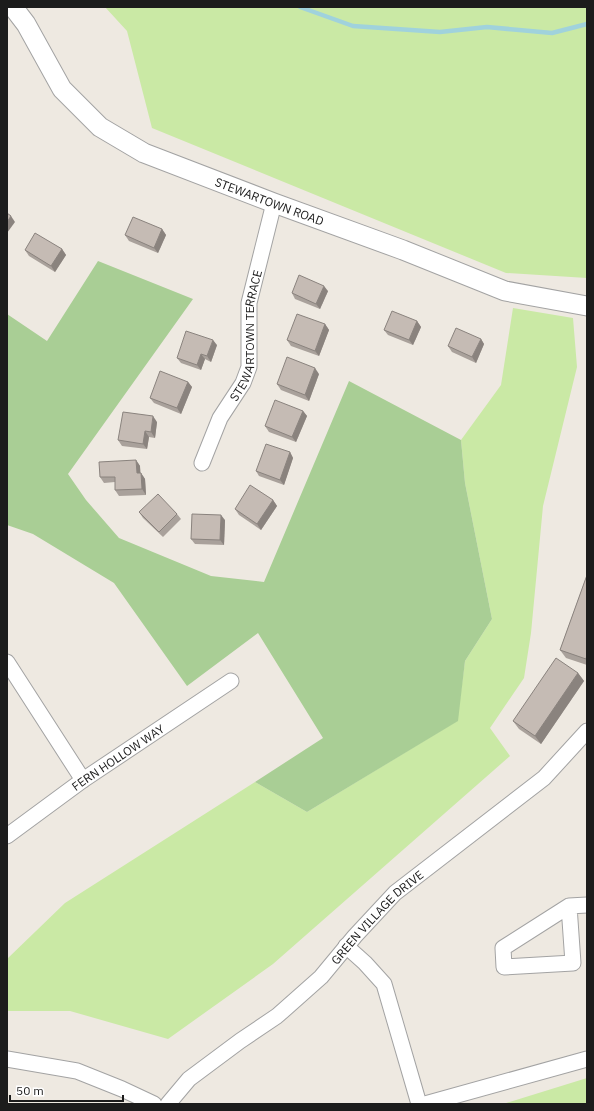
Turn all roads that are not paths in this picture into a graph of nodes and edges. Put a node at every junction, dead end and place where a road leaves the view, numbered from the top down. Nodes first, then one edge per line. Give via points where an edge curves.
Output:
1 (13, 7) edge
2 (274, 203) junction
3 (587, 306) edge
4 (202, 463) dead end
5 (7, 662) edge
6 (231, 681) dead end
7 (587, 731) edge
8 (83, 780) junction
9 (7, 836) edge
10 (587, 905) edge
11 (569, 906) junction
12 (346, 946) junction
13 (7, 1059) edge
14 (587, 1059) edge
15 (154, 1104) edge
16 (168, 1104) edge
17 (419, 1104) edge
18 (425, 1104) edge

1 - 2 street, STEWARTOWN ROAD via 26,24 62,89 100,127 144,153
2 - 3 street, STEWARTOWN ROAD via 403,250 505,291
2 - 4 street, STEWARTOWN TERRACE via 249,303 249,367 220,418
5 - 8 street
6 - 8 street, FERN HOLLOW WAY
7 - 12 street, GREEN VILLAGE DRIVE via 544,778 395,893
8 - 9 street, FERN HOLLOW WAY
10 - 11 street
11 - 11 street via 573,963 504,967 503,948
12 - 16 street, GREEN VILLAGE DRIVE via 321,977 277,1016 189,1080
12 - 17 street via 384,984
13 - 15 street via 78,1071
14 - 18 street

